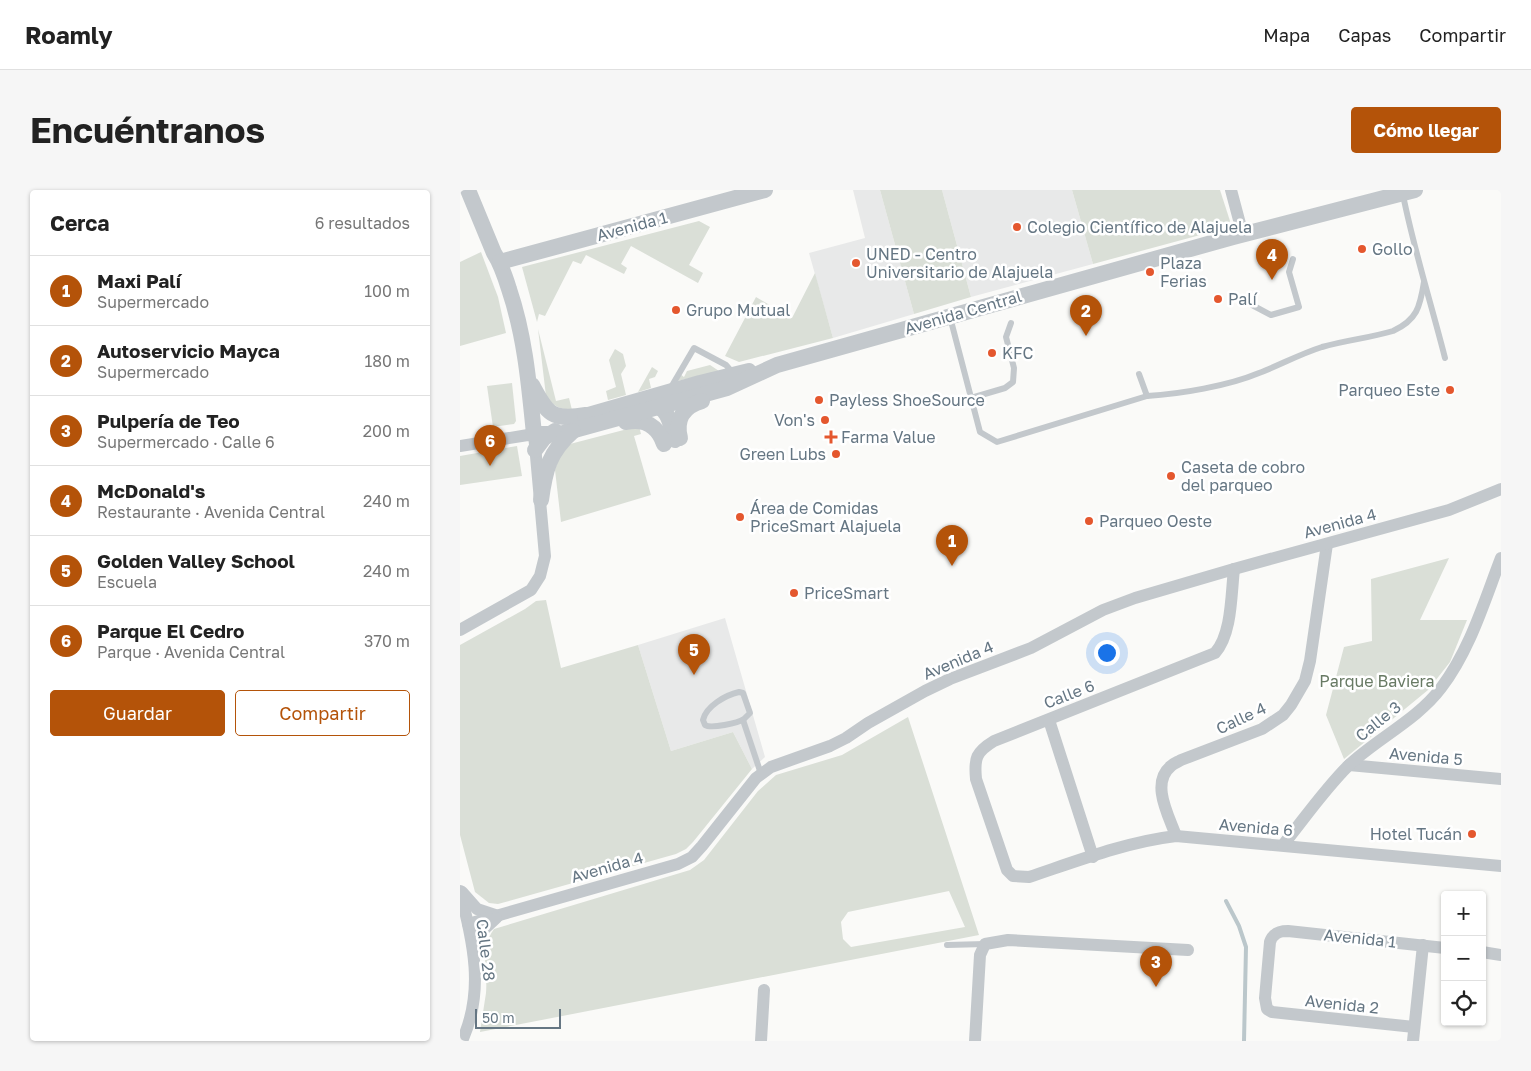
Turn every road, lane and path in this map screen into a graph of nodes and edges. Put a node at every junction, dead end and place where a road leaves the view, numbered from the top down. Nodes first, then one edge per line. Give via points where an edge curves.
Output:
1 (468, 190) edge
2 (765, 190) edge
3 (1231, 190) edge
4 (1407, 191) edge
5 (1243, 235) junction
6 (1293, 259) dead end
7 (500, 262) junction
8 (1424, 282) junction
9 (1252, 304) dead end
10 (949, 316) junction
11 (1011, 323) dead end
12 (1445, 358) dead end
13 (1139, 374) dead end
14 (742, 376) junction
15 (528, 377) junction
16 (1147, 396) junction
17 (971, 398) junction
18 (665, 399) junction
19 (588, 421) junction
20 (572, 431) junction
21 (539, 439) junction
22 (672, 441) junction
23 (460, 446) edge
24 (1501, 489) edge
25 (540, 500) junction
26 (1327, 544) junction
27 (1501, 558) edge
28 (1234, 569) junction
29 (462, 628) edge
30 (743, 720) junction
31 (1049, 720) junction
32 (1349, 766) junction
33 (761, 774) junction
34 (1501, 779) edge
35 (1176, 836) junction
36 (1283, 845) junction
37 (1093, 856) junction
38 (1501, 866) edge
39 (1013, 876) joint
40 (460, 890) edge
41 (498, 916) junction
42 (468, 924) junction
43 (985, 944) junction
44 (947, 945) dead end
45 (1423, 945) junction
46 (1441, 947) edge
47 (1188, 950) dead end
48 (1486, 952) edge
49 (473, 953) junction
50 (1501, 954) edge
51 (764, 990) dead end
52 (1267, 1009) joint
53 (1414, 1027) junction
54 (462, 1041) edge
55 (761, 1041) edge
56 (975, 1041) edge
57 (1412, 1041) edge

1 - 7 street
2 - 7 street, Avenida 1
3 - 5 street
4 - 5 street, Avenida Central
4 - 8 lane
5 - 10 street, Avenida Central
6 - 9 lane via 1289,272 1299,307 1270,315
7 - 15 street via 520,322
8 - 12 lane
8 - 16 lane via 1421,303 1414,315 1393,331 1304,353 1237,380 1171,395
10 - 14 street, Avenida Central
10 - 17 lane
11 - 17 lane via 1006,337 1014,368 1013,382 1005,388
13 - 16 lane
14 - 18 street, Avenida Central via 727,388 698,390
14 - 18 lane via 694,348
14 - 22 street via 725,394 688,407
15 - 19 street via 552,414
15 - 21 street
16 - 17 lane via 996,442 980,432
18 - 19 street, Avenida Central
18 - 21 street via 560,428
18 - 22 street
19 - 20 street, Avenida Central
19 - 21 street, Avenida Central via 558,424
19 - 22 street via 601,428 640,420
20 - 21 street, Avenida Central
20 - 25 street via 551,457
21 - 23 street, Avenida Central
21 - 25 street
24 - 26 street, Avenida 4 via 1449,510
25 - 29 street via 546,546 544,567 536,583 530,590
26 - 28 street, Avenida 4
26 - 35 street, Calle 4 via 1310,661 1299,693 1283,714 1262,729 1171,766 1164,775 1162,796
27 - 32 street, Calle 3 via 1463,654 1450,676 1425,705
28 - 31 street, Calle 6 via 1227,627 1215,654
28 - 33 street, Avenida 4 via 1103,610 1031,648 925,691 838,742 775,764
30 - 30 lane via 750,713 743,693 739,692 714,705 703,720 709,728
30 - 33 lane
31 - 37 street
31 - 39 street, Calle 6 via 994,741 981,749 976,757 976,779 1002,859
32 - 34 street, Avenida 5
32 - 36 street, Calle 3
33 - 41 street, Avenida 4 via 692,856 678,864
35 - 36 street, Avenida 6
35 - 37 street, Avenida 6 via 1157,838
36 - 38 street, Avenida 6
37 - 39 street, Avenida 6 via 1029,876
40 - 41 street via 477,909
40 - 42 street, Calle 28
41 - 42 street, Avenida 4
41 - 49 street via 481,932
42 - 49 street, Calle 28
43 - 44 lane
43 - 47 street via 1008,940
43 - 56 street via 980,955
45 - 46 street, Avenida 1
45 - 52 street, Avenida 1 via 1288,930 1275,934 1270,942
45 - 53 street
48 - 50 street
49 - 54 street, Calle 28 via 474,1001
51 - 55 street
52 - 53 street, Avenida 2 via 1281,1014
53 - 57 street

